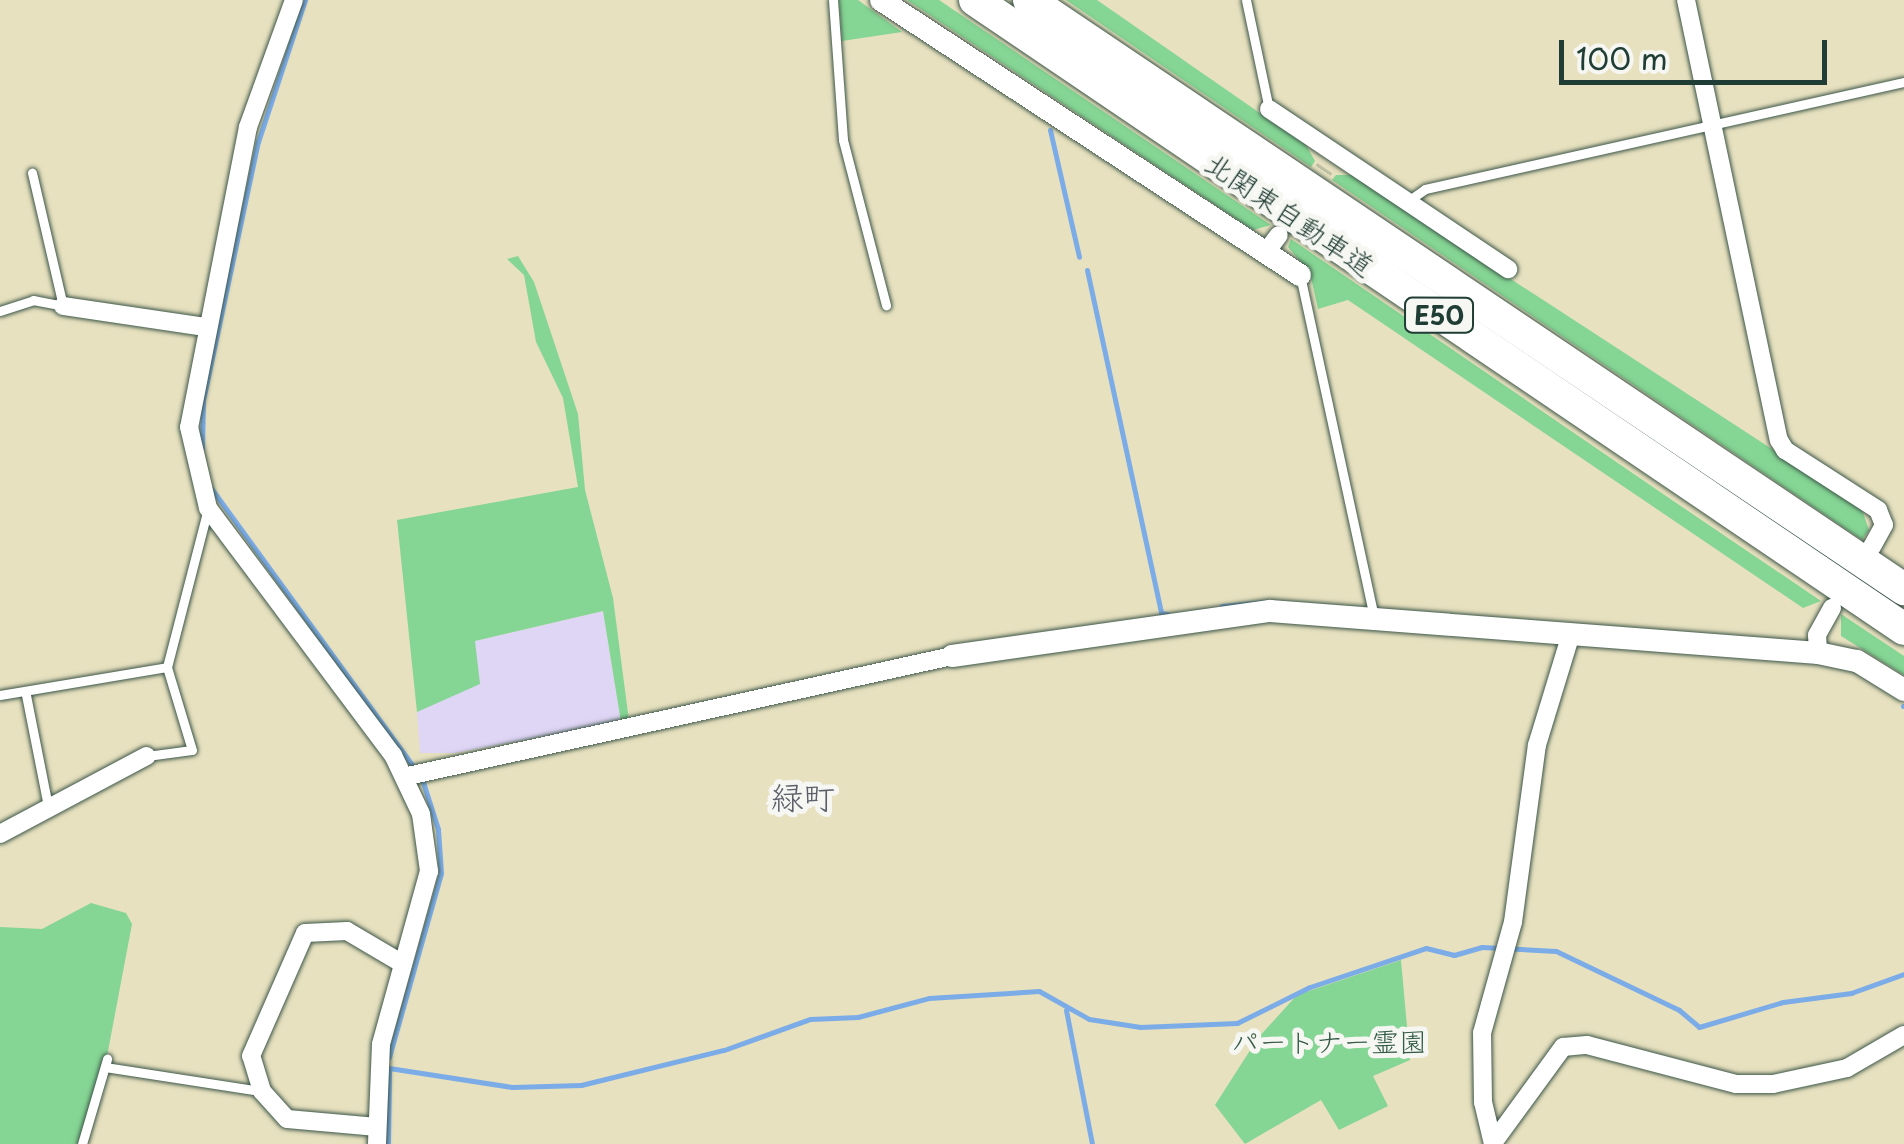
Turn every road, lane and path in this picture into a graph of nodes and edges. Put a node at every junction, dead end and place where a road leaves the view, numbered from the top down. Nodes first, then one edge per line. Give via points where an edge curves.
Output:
1 (294, 0) edge
2 (834, 0) edge
3 (881, 0) edge
4 (975, 0) edge
5 (1029, 0) edge
6 (1246, 0) edge
7 (1686, 0) edge
8 (1904, 82) edge
9 (1269, 109) joint
10 (1714, 126) junction
11 (32, 173) dead end
12 (1407, 202) junction
13 (1508, 269) dead end
14 (1300, 275) joint
15 (886, 305) dead end
16 (62, 306) junction
17 (0, 311) edge
18 (206, 327) junction
19 (208, 508) junction
20 (1872, 547) dead end
21 (1904, 589) edge
22 (1832, 608) dead end
23 (1374, 618) junction
24 (1904, 630) edge
25 (1570, 636) junction
26 (1818, 654) junction
27 (952, 656) joint
28 (167, 667) junction
29 (1904, 690) edge
30 (26, 694) junction
31 (0, 695) edge
32 (146, 756) joint
33 (408, 776) junction
34 (48, 806) junction
35 (0, 834) edge
36 (403, 964) junction
37 (1904, 1035) edge
38 (262, 1091) junction
39 (377, 1135) edge
40 (82, 1144) edge
41 (1492, 1144) edge

1 - 18 street via 248,126
2 - 15 lane via 843,140
3 - 14 street via 1273,243
4 - 24 highway, 北関東自動車道 / E50
5 - 21 highway, 北関東自動車道 / E50
6 - 9 lane
7 - 10 street
8 - 10 lane
9 - 12 street via 1329,161
10 - 12 lane via 1424,189
10 - 20 street via 1779,440 1784,450 1878,510 1884,526
11 - 16 lane
12 - 13 street
14 - 23 lane
16 - 17 lane via 33,300
16 - 18 street
18 - 19 street via 189,427
19 - 28 lane
19 - 33 street
22 - 26 street via 1817,635
23 - 25 street
23 - 27 street via 1270,611
25 - 26 street
25 - 41 street via 1537,745 1505,950 1482,1033
26 - 29 street via 1856,662
27 - 33 street
28 - 30 lane
28 - 32 lane via 192,750
30 - 31 lane
30 - 34 lane
32 - 34 street
33 - 36 street via 422,814 429,871
34 - 35 street
36 - 38 street via 346,931 305,933 251,1056
36 - 39 street via 381,1044
37 - 41 street via 1846,1068 1773,1084 1720,1081 1586,1044 1563,1047
38 - 39 street via 287,1119
38 - 40 lane via 106,1063

